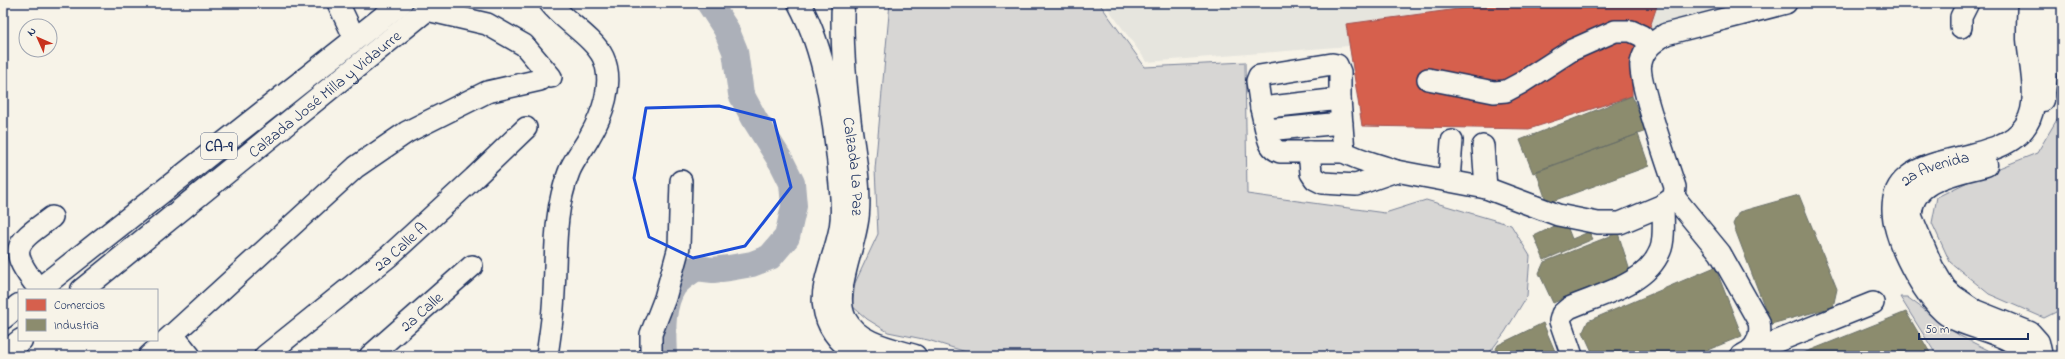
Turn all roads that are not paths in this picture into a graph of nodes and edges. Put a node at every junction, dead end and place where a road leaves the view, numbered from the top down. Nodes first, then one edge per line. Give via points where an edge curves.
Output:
1 (338, 3) edge
2 (401, 3) edge
3 (550, 3) edge
4 (843, 3) edge
5 (1786, 3) edge
6 (1968, 3) edge
7 (2029, 3) edge
8 (2050, 3) edge
9 (802, 5) edge
10 (431, 6) edge
11 (1961, 27) dead end
12 (355, 39) junction
13 (1649, 44) junction
14 (1428, 79) dead end
15 (1340, 99) junction
16 (1261, 108) junction
17 (1342, 123) junction
18 (526, 128) dead end
19 (1266, 130) junction
20 (1452, 141) dead end
21 (1483, 146) dead end
22 (1308, 152) junction
23 (1351, 156) junction
24 (1396, 170) junction
25 (1449, 180) junction
26 (681, 181) dead end
27 (1356, 185) junction
28 (1486, 188) junction
29 (1669, 201) junction
30 (52, 217) dead end
31 (472, 266) dead end
32 (37, 289) edge
33 (39, 289) edge
34 (83, 289) edge
35 (1873, 302) dead end
36 (18, 306) edge
37 (3, 318) edge
38 (173, 335) junction
39 (20, 341) edge
40 (3, 354) edge
41 (1746, 354) edge
42 (150, 356) edge
43 (190, 356) edge
44 (265, 356) edge
45 (370, 356) edge
46 (547, 356) edge
47 (651, 356) edge
48 (862, 356) edge
49 (915, 356) edge
50 (1572, 356) edge
51 (2024, 356) edge
52 (2041, 356) edge

1 - 12 street
2 - 12 main road, Calzada José Milla y Vidaurre / CA-9
3 - 46 street via 593,44 603,58 607,79 605,102 590,136 569,171 559,200 553,309
4 - 49 main road, Calzada La Paz via 846,89 859,199 855,230 841,291 842,308 848,323 861,336 874,344
5 - 13 street via 1666,34
6 - 11 street via 1961,17
7 - 51 main road, 2a Avenida via 2028,39 2033,95 2031,116 2026,126 2014,138 1998,147 1936,163 1914,173 1900,186 1894,203 1900,240 1932,299 1955,318 2009,340
8 - 52 main road, 2a Avenida via 2046,75 2041,115 2035,130 2011,154 1926,185 1913,198 1910,209 1917,236 1945,289 1975,311 2030,333 2038,342
9 - 48 main road, Calzada La Paz via 820,52 836,144 841,194 840,233 823,304 827,322 833,332 847,348
10 - 34 main road, Calzada José Milla y Vidaurre / CA-9
10 - 38 street via 487,24 524,45 546,79 486,92 407,132 356,167
12 - 33 main road, Calzada José Milla y Vidaurre / CA-9
13 - 14 street via 1642,36 1631,31 1615,31 1572,50 1506,91 1494,92
13 - 29 street via 1640,64 1644,87 1675,186
15 - 16 street
15 - 16 street via 1340,72 1337,65 1332,64 1259,76 1257,81
15 - 17 street
16 - 19 street
17 - 19 street
17 - 23 street
18 - 44 street, 2a Calle A via 388,256
19 - 22 street via 1274,150
20 - 25 street
21 - 28 street
22 - 23 street
22 - 27 street via 1311,173 1315,178 1323,183
23 - 24 street
23 - 27 street
24 - 25 street
24 - 27 street
25 - 28 street
26 - 47 street via 679,247 665,298 651,334
28 - 29 street via 1558,216 1598,223 1620,223
29 - 41 street via 1720,253 1759,322 1761,332 1756,345
29 - 50 street via 1661,250 1648,270 1635,280 1569,308 1562,314 1560,321
30 - 32 street via 25,237 19,245 18,255
31 - 45 street, 2a Calle
35 - 41 street
36 - 37 main road
38 - 42 street
38 - 43 street
39 - 40 main road

